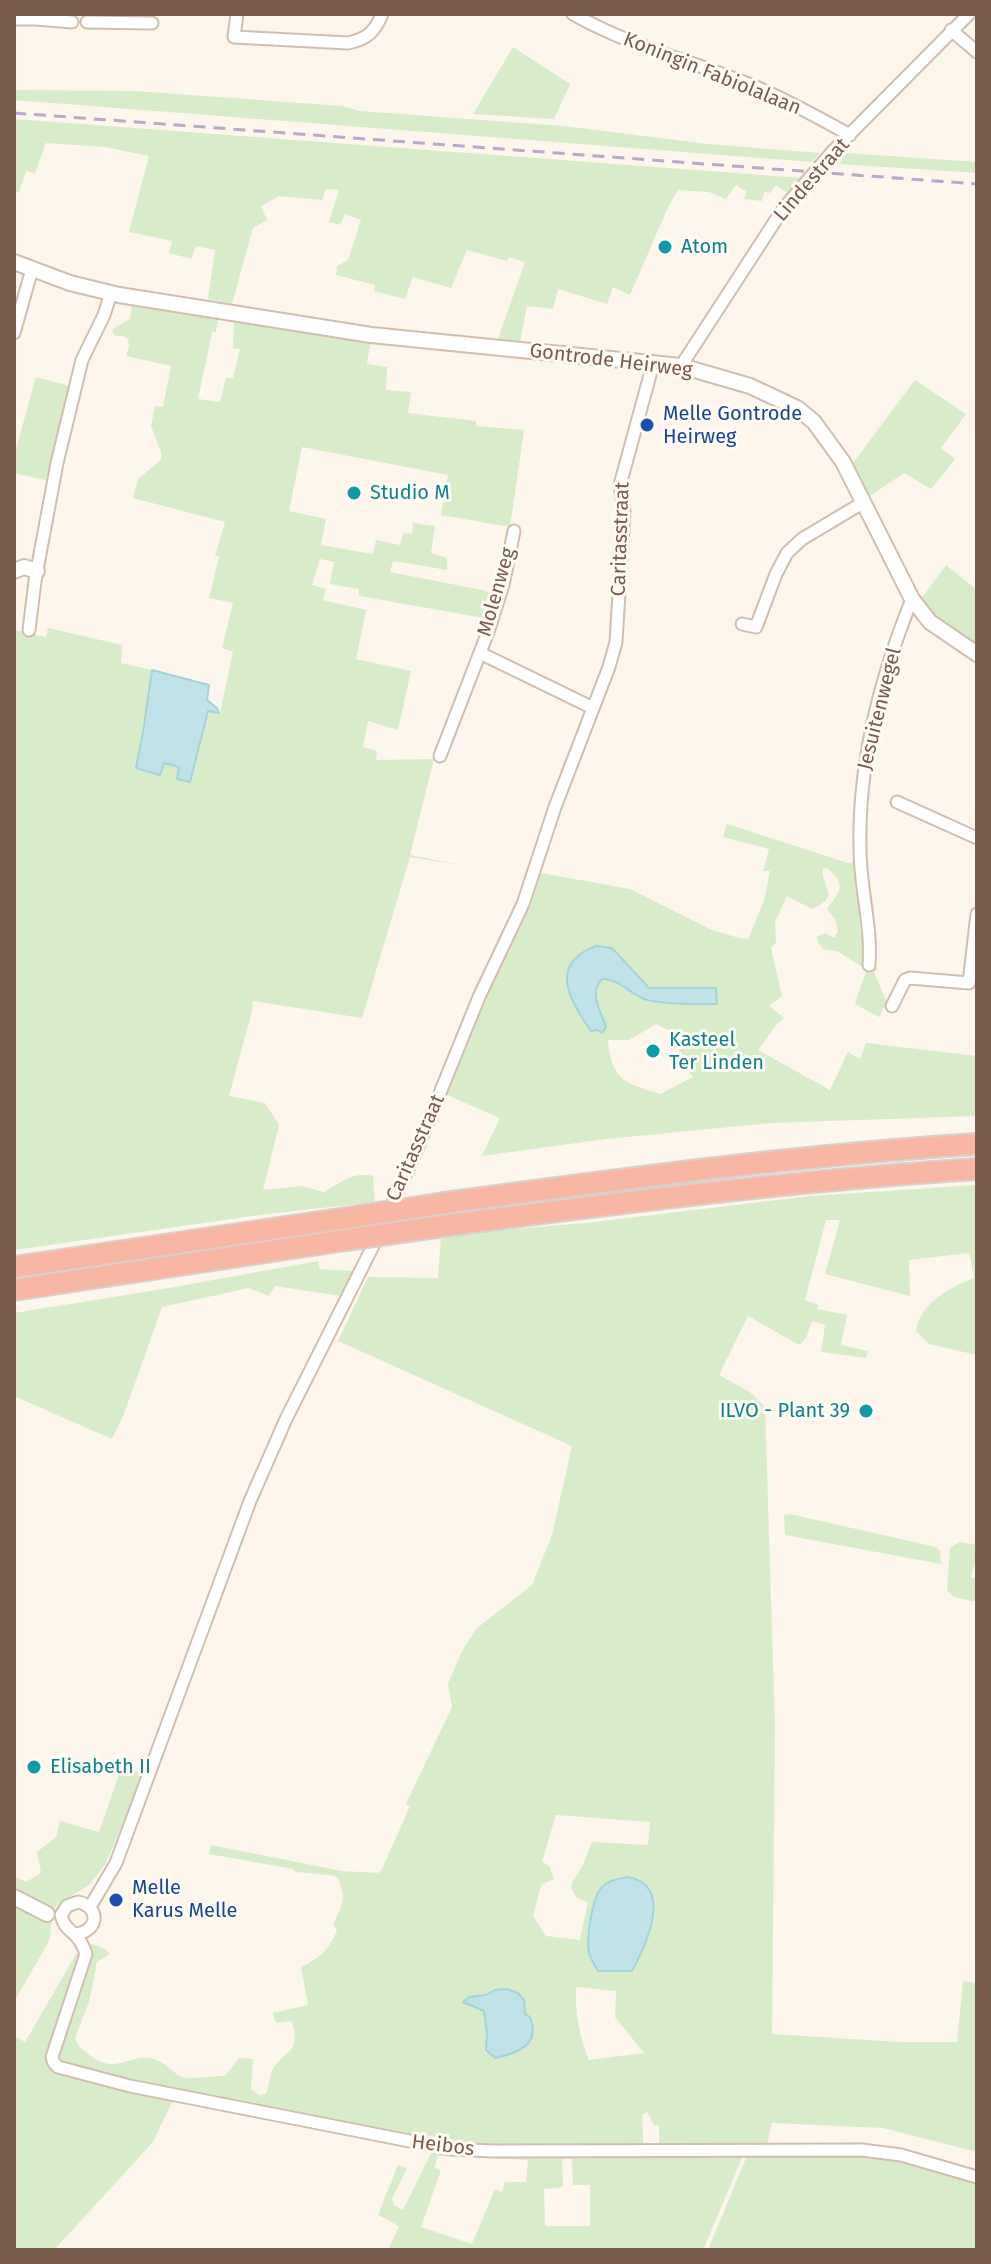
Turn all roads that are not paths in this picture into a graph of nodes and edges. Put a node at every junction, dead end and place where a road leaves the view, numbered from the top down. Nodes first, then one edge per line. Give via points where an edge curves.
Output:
1 (237, 14) edge
2 (382, 14) edge
3 (969, 14) edge
4 (577, 15) edge
5 (36, 16) edge
6 (136, 18) edge
7 (14, 19) edge
8 (72, 22) dead end
9 (87, 22) dead end
10 (152, 23) dead end
11 (951, 30) junction
12 (977, 52) edge
13 (850, 135) junction
14 (14, 262) edge
15 (32, 269) junction
16 (111, 293) junction
17 (14, 333) edge
18 (653, 364) junction
19 (681, 366) junction
20 (864, 502) junction
21 (514, 531) dead end
22 (14, 571) edge
23 (37, 571) junction
24 (912, 599) junction
25 (742, 624) dead end
26 (29, 630) dead end
27 (480, 653) junction
28 (977, 654) edge
29 (593, 708) junction
30 (440, 756) dead end
31 (897, 802) dead end
32 (977, 838) edge
33 (977, 914) edge
34 (869, 965) dead end
35 (973, 984) edge
36 (892, 1006) dead end
37 (977, 1144) edge
38 (977, 1169) edge
39 (324, 1221) junction
40 (14, 1255) edge
41 (14, 1267) edge
42 (14, 1290) edge
43 (14, 1897) edge
44 (90, 1907) junction
45 (54, 1914) junction
46 (74, 1934) junction
47 (977, 2177) edge

1 - 2 street via 234,37 348,43 372,33
3 - 11 street, Lindestraat
4 - 13 street, Koningin Fabiolalaan via 633,43 797,105
5 - 7 street
5 - 8 street
6 - 9 street
6 - 10 street
11 - 12 street
11 - 13 street, Lindestraat
13 - 19 street, Lindestraat via 783,209
14 - 15 street, Gontrode Heirweg
15 - 16 street, Gontrode Heirweg
15 - 17 street
16 - 18 street, Gontrode Heirweg via 371,335
16 - 23 street via 82,360
18 - 19 street, Gontrode Heirweg
18 - 29 street, Caritasstraat via 620,485 624,510 616,642
19 - 20 street, Gontrode Heirweg via 750,386 807,415 829,441
20 - 24 street, Gontrode Heirweg
20 - 25 street via 787,553 756,627
21 - 27 street, Molenweg
22 - 23 street
23 - 26 street
24 - 28 street, Gontrode Heirweg via 930,622
24 - 34 street, Jesuitenwegel via 867,744 861,792 860,867
27 - 29 street, Molenweg
27 - 30 street, Molenweg
29 - 44 street, Caritasstraat via 523,904 372,1248 250,1501 116,1863
31 - 32 street
33 - 35 street
35 - 36 street via 910,978
37 - 39 highway, bridge via 674,1172
38 - 42 highway, bridge via 675,1195
39 - 40 highway via 263,1220
39 - 41 highway
43 - 45 street
44 - 45 street via 78,1902
44 - 46 street via 94,1922 83,1934
45 - 46 street
46 - 47 street, Heibos via 86,1954 52,2057 58,2067 450,2149 862,2150 901,2155

